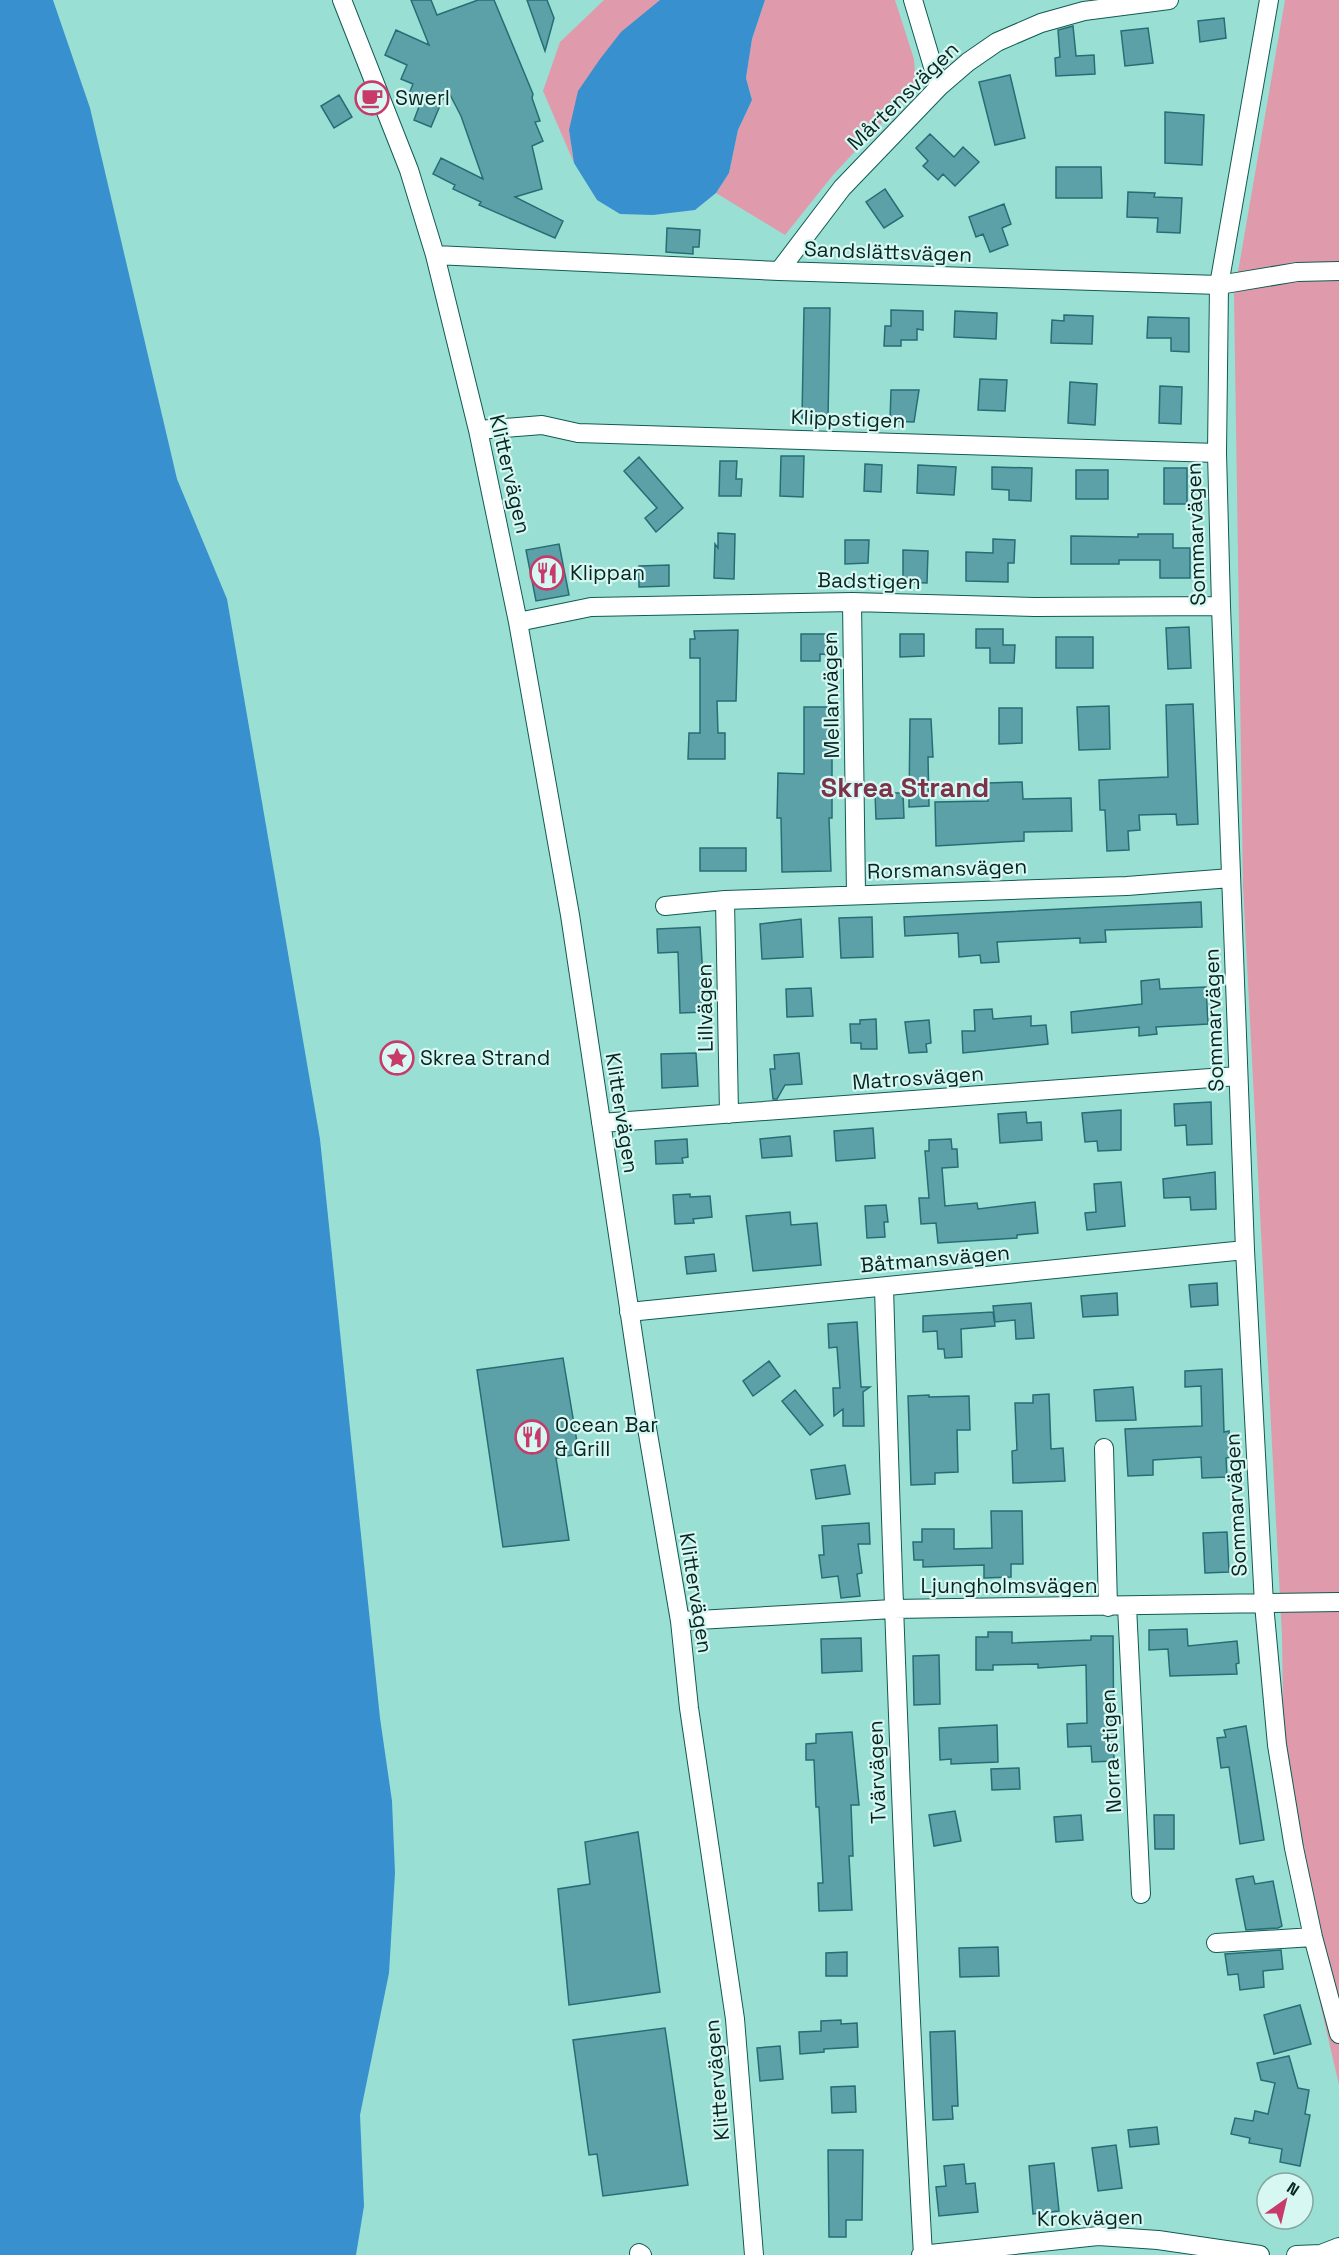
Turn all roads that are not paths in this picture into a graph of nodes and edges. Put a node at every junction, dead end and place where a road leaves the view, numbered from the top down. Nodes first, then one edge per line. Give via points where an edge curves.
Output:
1 (342, 0) edge
2 (913, 0) edge
3 (1169, 0) edge
4 (1269, 0) edge
5 (939, 87) junction
6 (435, 255) junction
7 (779, 271) junction
8 (1339, 271) edge
9 (1219, 285) junction
10 (478, 430) junction
11 (1217, 453) junction
12 (852, 602) junction
13 (1221, 606) junction
14 (518, 622) junction
15 (1231, 878) junction
16 (856, 894) junction
17 (725, 900) junction
18 (665, 906) dead end
19 (1238, 1076) junction
20 (729, 1114) junction
21 (601, 1123) junction
22 (1245, 1250) junction
23 (884, 1287) junction
24 (629, 1312) junction
25 (1104, 1448) dead end
26 (1339, 1602) edge
27 (1263, 1604) junction
28 (1126, 1606) junction
29 (1108, 1607) junction
30 (893, 1609) junction
31 (680, 1621) junction
32 (1141, 1894) dead end
33 (1313, 1937) junction
34 (1216, 1942) dead end
35 (1339, 2034) edge
36 (1339, 2247) edge
37 (754, 2255) edge
38 (922, 2255) edge
39 (1260, 2255) edge
40 (1296, 2255) edge

1 - 6 street, Klittervägen via 409,170
2 - 5 street
3 - 5 street, Mårtensvägen via 1084,11 1041,23 997,42
4 - 9 street, Sommarvägen
5 - 7 street, Mårtensvägen via 842,188
6 - 7 street, Sandslättsvägen
6 - 10 street, Klittervägen
7 - 9 street, Sandslättsvägen
8 - 9 street, Sandslättsvägen via 1297,272
9 - 11 street, Sommarvägen
10 - 11 street, Klippstigen via 542,425 578,433
10 - 14 street, Klittervägen
11 - 13 street, Sommarvägen
12 - 13 street, Badstigen via 1035,607
12 - 14 street, Badstigen via 591,607
12 - 16 street, Mellanvägen
13 - 15 street, Sommarvägen
14 - 21 street, Klittervägen via 570,915
15 - 16 street, Rorsmansvägen
15 - 19 street, Sommarvägen
16 - 17 street, Rorsmansvägen
17 - 18 street, Rorsmansvägen
17 - 20 street, Lillvägen
19 - 20 street, Matrosvägen
19 - 22 street, Sommarvägen
20 - 21 street, Matrosvägen
21 - 24 street, Klittervägen
22 - 23 street, Båtmansvägen
22 - 27 street, Sommarvägen
23 - 24 street, Båtmansvägen
23 - 30 street, Tvärvägen
24 - 31 street, Klittervägen
25 - 29 street
26 - 27 street, Ljungholmsvägen
27 - 28 street, Ljungholmsvägen
27 - 33 street, Sommarvägen via 1277,1745
28 - 29 street, Ljungholmsvägen
28 - 32 street, Norra stigen
29 - 30 street, Ljungholmsvägen
30 - 31 street, Ljungholmsvägen
30 - 38 street, Tvärvägen
31 - 37 street, Klittervägen via 735,2019
33 - 34 street
33 - 35 street, Sommarvägen
36 - 40 street via 1321,2254
38 - 39 street, Krokvägen via 1098,2236 1158,2240

